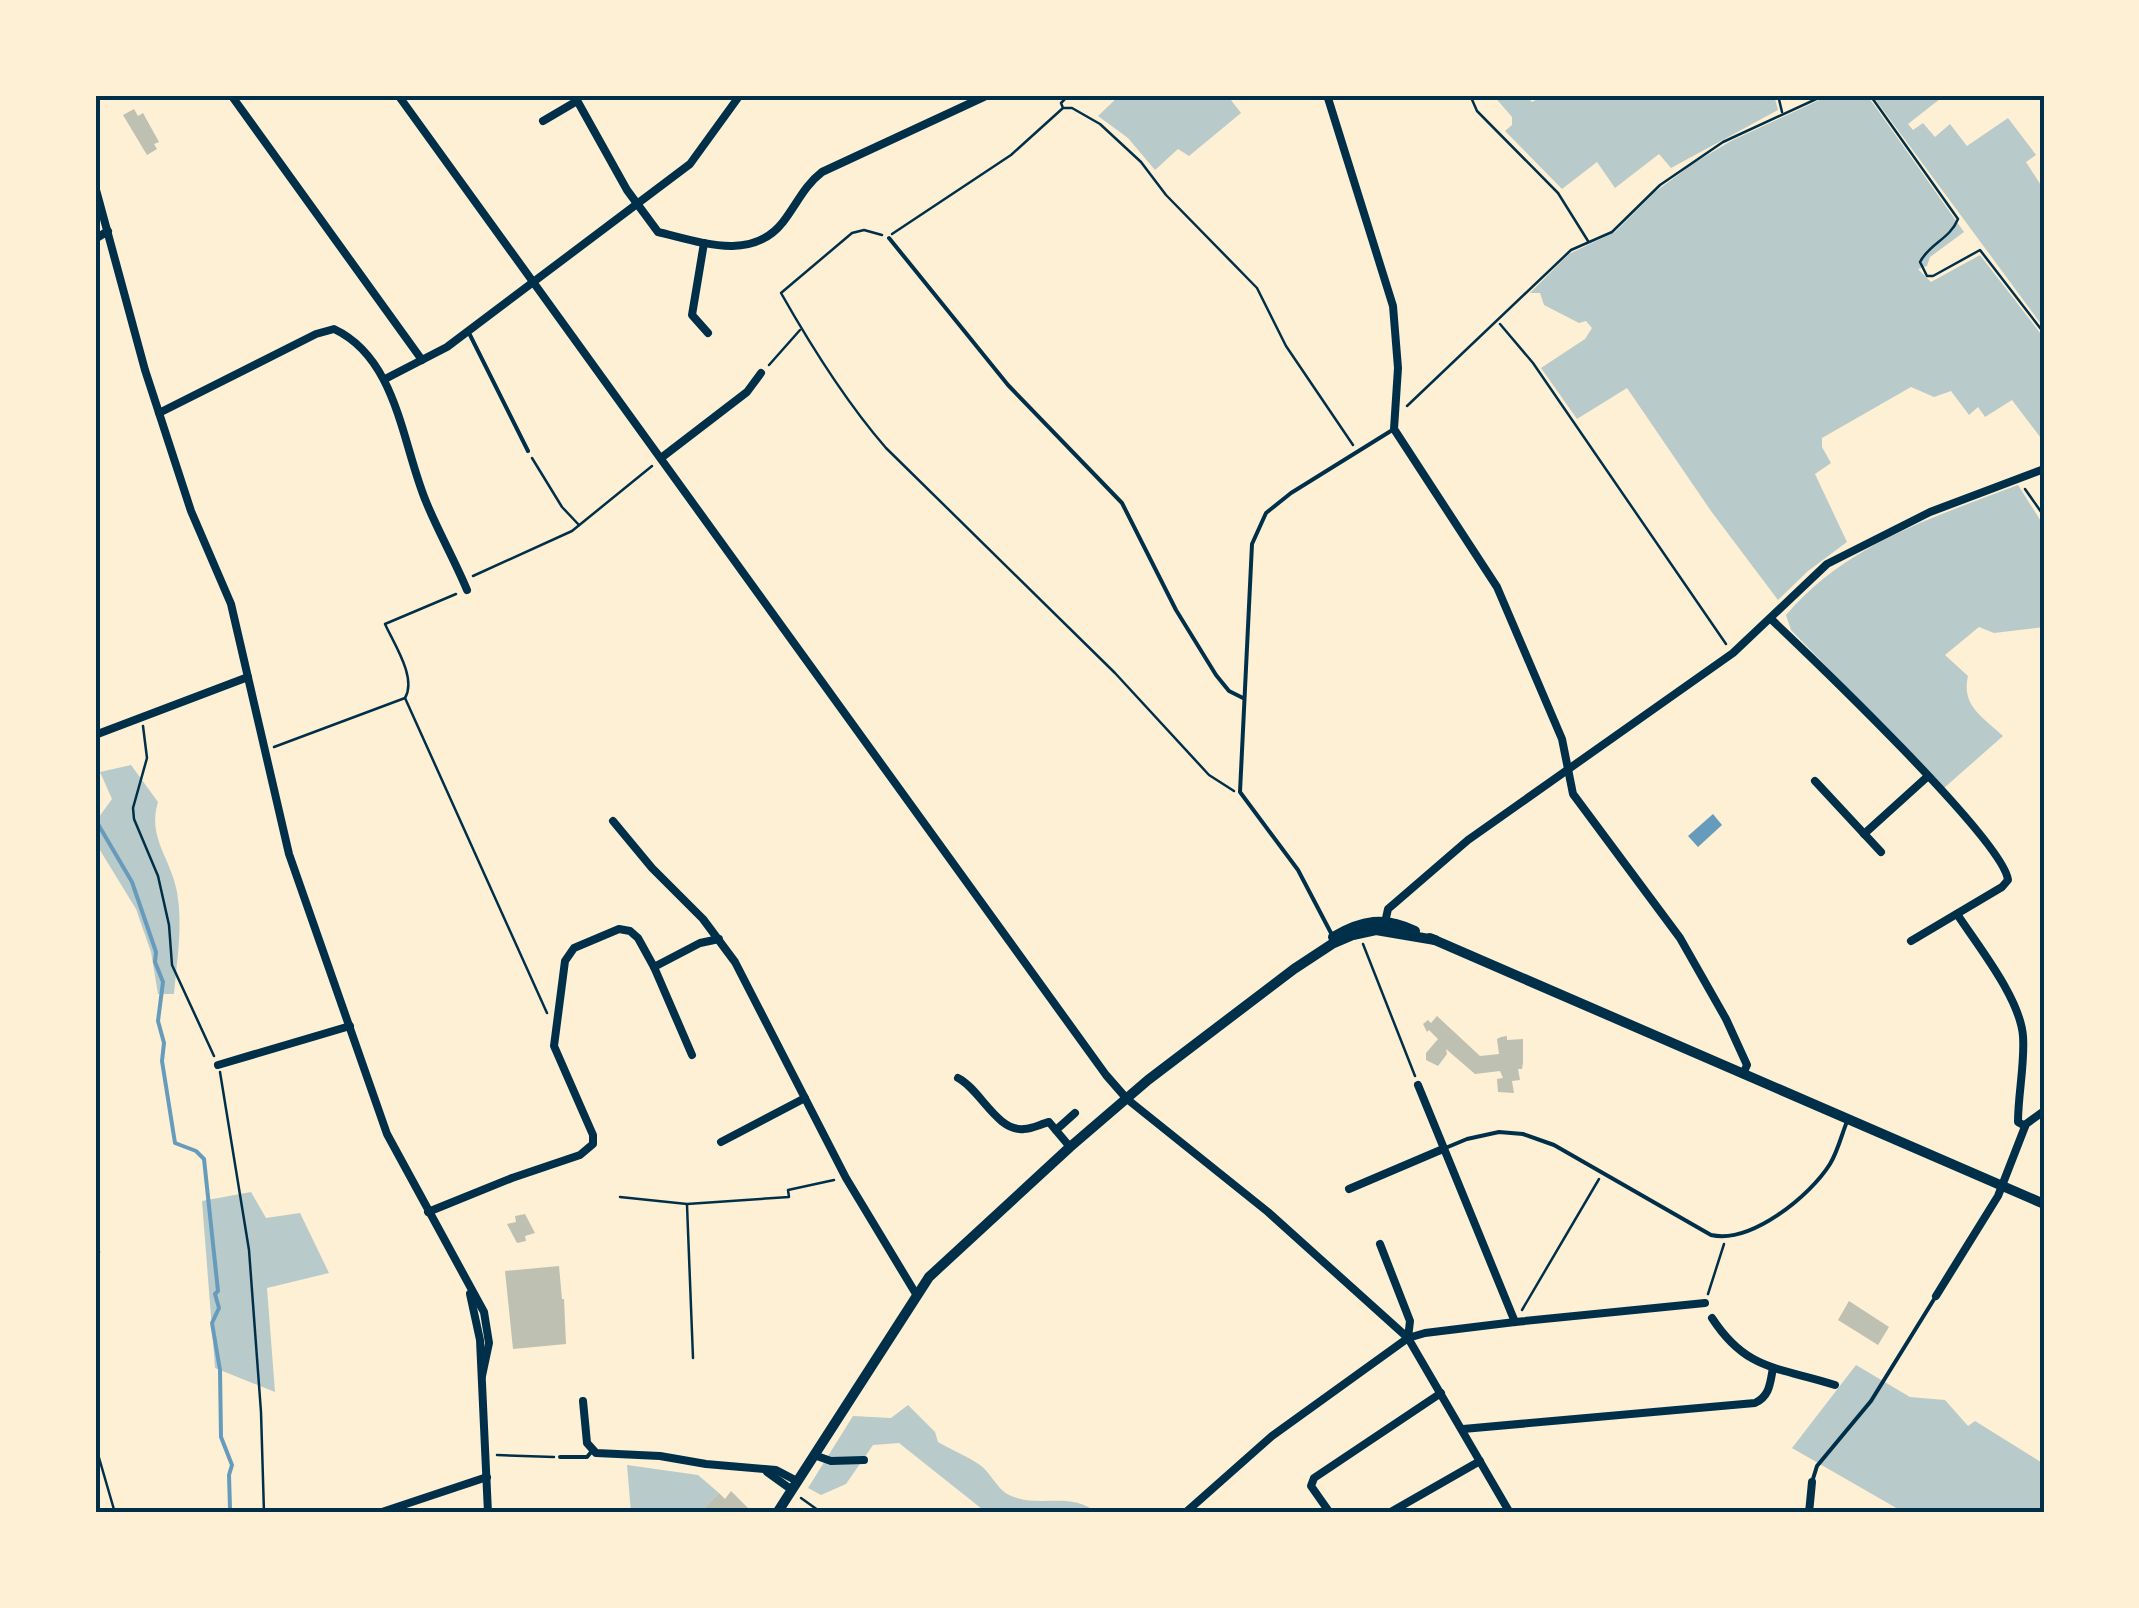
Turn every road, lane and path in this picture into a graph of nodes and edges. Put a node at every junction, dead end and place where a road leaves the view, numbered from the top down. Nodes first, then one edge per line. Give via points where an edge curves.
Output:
1 (231, 95) edge
2 (398, 95) edge
3 (740, 95) edge
4 (988, 95) edge
5 (1070, 95) edge
6 (1327, 95) edge
7 (1470, 95) edge
8 (1778, 95) edge
9 (1825, 95) edge
10 (1870, 95) edge
11 (576, 98) edge
12 (1064, 108) junction
13 (1783, 113) junction
14 (543, 121) dead end
15 (95, 186) edge
16 (637, 204) junction
17 (108, 232) junction
18 (889, 238) junction
19 (95, 239) edge
20 (1588, 242) junction
21 (704, 243) junction
22 (533, 281) junction
23 (1498, 322) junction
24 (801, 328) junction
25 (468, 331) junction
26 (708, 333) dead end
27 (2044, 333) edge
28 (422, 360) junction
29 (762, 373) joint
30 (385, 380) junction
31 (159, 413) junction
32 (1394, 417) junction
33 (1394, 429) junction
34 (1357, 450) junction
35 (528, 451) joint
36 (661, 458) junction
37 (2044, 469) edge
38 (2018, 479) junction
39 (2044, 516) edge
40 (580, 526) junction
41 (463, 580) junction
42 (467, 590) joint
43 (1771, 619) junction
44 (1733, 653) junction
45 (248, 678) junction
46 (405, 698) junction
47 (1244, 698) junction
48 (142, 719) junction
49 (95, 735) edge
50 (267, 749) junction
51 (1569, 772) junction
52 (1927, 777) junction
53 (1815, 781) dead end
54 (1240, 792) junction
55 (614, 820) dead end
56 (1864, 834) junction
57 (1881, 852) dead end
58 (1957, 914) junction
59 (1384, 925) junction
60 (1359, 933) junction
61 (719, 939) junction
62 (1335, 939) junction
63 (1912, 941) dead end
64 (654, 967) junction
65 (350, 1026) junction
66 (556, 1033) junction
67 (692, 1055) dead end
68 (218, 1065) junction
69 (1743, 1074) junction
70 (958, 1078) dead end
71 (1418, 1085) joint
72 (805, 1098) junction
73 (1127, 1098) junction
74 (2044, 1111) edge
75 (1076, 1113) dead end
76 (1848, 1119) junction
77 (2026, 1126) junction
78 (1056, 1130) junction
79 (720, 1142) dead end
80 (1070, 1146) junction
81 (1442, 1149) junction
82 (1602, 1173) junction
83 (846, 1178) junction
84 (2003, 1186) junction
85 (1349, 1189) dead end
86 (620, 1197) dead end
87 (687, 1204) junction
88 (2044, 1204) edge
89 (428, 1212) junction
90 (1726, 1238) junction
91 (95, 1239) edge
92 (1380, 1244) dead end
93 (95, 1252) edge
94 (916, 1294) junction
95 (1936, 1296) joint
96 (1705, 1303) joint
97 (1712, 1318) dead end
98 (1515, 1322) junction
99 (1408, 1338) junction
100 (693, 1358) dead end
101 (1773, 1368) junction
102 (1835, 1385) dead end
103 (1441, 1393) junction
104 (583, 1401) dead end
105 (1464, 1430) junction
106 (95, 1444) edge
107 (592, 1451) junction
108 (814, 1455) junction
109 (505, 1456) dead end
110 (560, 1457) joint
111 (864, 1460) dead end
112 (1480, 1461) junction
113 (486, 1477) junction
114 (1812, 1482) joint
115 (794, 1487) junction
116 (1198, 1501) junction
117 (115, 1513) edge
118 (264, 1513) edge
119 (379, 1513) edge
120 (488, 1513) edge
121 (777, 1513) edge
122 (822, 1513) edge
123 (1185, 1513) edge
124 (1205, 1513) edge
125 (1330, 1513) edge
126 (1390, 1513) edge
127 (1510, 1513) edge
128 (1809, 1513) edge

1 - 28 street
2 - 22 street
3 - 16 street via 690,164
4 - 21 street via 822,172 781,225 756,243
5 - 12 path via 1061,102
6 - 32 street via 1393,306
7 - 20 path via 1477,111 1558,193
8 - 13 path
9 - 13 path
10 - 27 path via 1958,219 1924,254 1922,270 1933,276 1980,250
11 - 14 street
11 - 16 street
12 - 18 path via 1010,156
12 - 34 path via 1100,124 1141,162 1257,288 1286,346
13 - 20 path via 1692,161 1612,232
15 - 17 street
16 - 21 street via 658,232
16 - 22 street
17 - 19 street
17 - 31 street
18 - 24 path via 864,230 852,234 781,293
18 - 47 lane via 1008,385 1122,503 1216,675
20 - 23 path via 1554,264
21 - 26 street via 692,315
22 - 25 street
22 - 36 street
23 - 32 path
23 - 44 path
24 - 29 path
24 - 54 path via 886,448 1209,775
25 - 28 street
25 - 35 lane
28 - 30 street
29 - 36 street
30 - 31 street via 352,337 334,328
30 - 41 street via 426,502
31 - 45 street via 231,604
32 - 33 street
33 - 34 lane
33 - 51 street via 1497,586 1562,740
34 - 47 lane via 1290,493 1258,527
35 - 40 path
36 - 40 path
36 - 73 street
37 - 38 street
38 - 39 path
38 - 43 street via 1842,554
40 - 41 path
41 - 42 street
42 - 46 path via 385,624 409,680
43 - 44 street
43 - 52 street
44 - 51 street
45 - 48 street
45 - 50 street
46 - 50 path
46 - 66 path
47 - 54 lane
48 - 49 street
48 - 68 path via 147,758 134,820 158,876 172,965
50 - 65 street via 289,854
51 - 59 street via 1468,840 1388,909
51 - 69 street via 1573,794 1680,938 1726,1019 1746,1065
52 - 56 street
52 - 58 street via 2007,870 2002,886
53 - 56 street
54 - 62 lane via 1298,870
55 - 61 street
56 - 57 street
58 - 63 street
58 - 77 street via 2023,1034 2018,1122
59 - 60 main road
59 - 62 main road via 1362,923
59 - 69 main road via 1435,940
60 - 62 main road
60 - 71 path
61 - 64 street
61 - 72 street
62 - 73 main road
64 - 66 street via 630,931 619,929 574,948 565,961
64 - 67 street
65 - 68 street
65 - 89 street via 388,1134
66 - 89 street via 554,1046 592,1144 580,1155
68 - 118 path via 248,1250
69 - 76 main road
70 - 78 street via 1006,1124 1024,1130 1049,1122
71 - 81 street
72 - 79 street
72 - 83 street
73 - 80 main road
73 - 99 street
74 - 77 street
75 - 78 street
76 - 84 main road
76 - 90 lane via 1830,1164 1798,1200 1750,1231
77 - 84 street
78 - 80 street
80 - 94 main road
81 - 82 lane via 1499,1132 1523,1134
81 - 85 street
81 - 98 street
82 - 90 lane
82 - 98 path
83 - 87 path via 788,1190 789,1196
83 - 94 street
84 - 88 main road
84 - 95 street
86 - 87 path
87 - 100 path
89 - 113 street via 489,1329 482,1376
90 - 96 path
91 - 93 path
92 - 99 street via 1410,1321
94 - 108 main road
95 - 114 lane
96 - 98 street
97 - 101 street via 1742,1354
98 - 99 street
99 - 103 street
99 - 116 street via 1272,1436
101 - 102 street
101 - 105 street via 1769,1390 1756,1403
103 - 105 street
103 - 125 street via 1314,1478 1311,1486
104 - 107 street
105 - 112 street
106 - 117 path
107 - 110 lane
107 - 115 street via 776,1470
108 - 111 street
108 - 115 main road
109 - 110 path
112 - 126 street
112 - 127 street
113 - 119 street
113 - 120 street
114 - 128 street
115 - 121 main road
115 - 122 path
116 - 123 street
116 - 124 street

